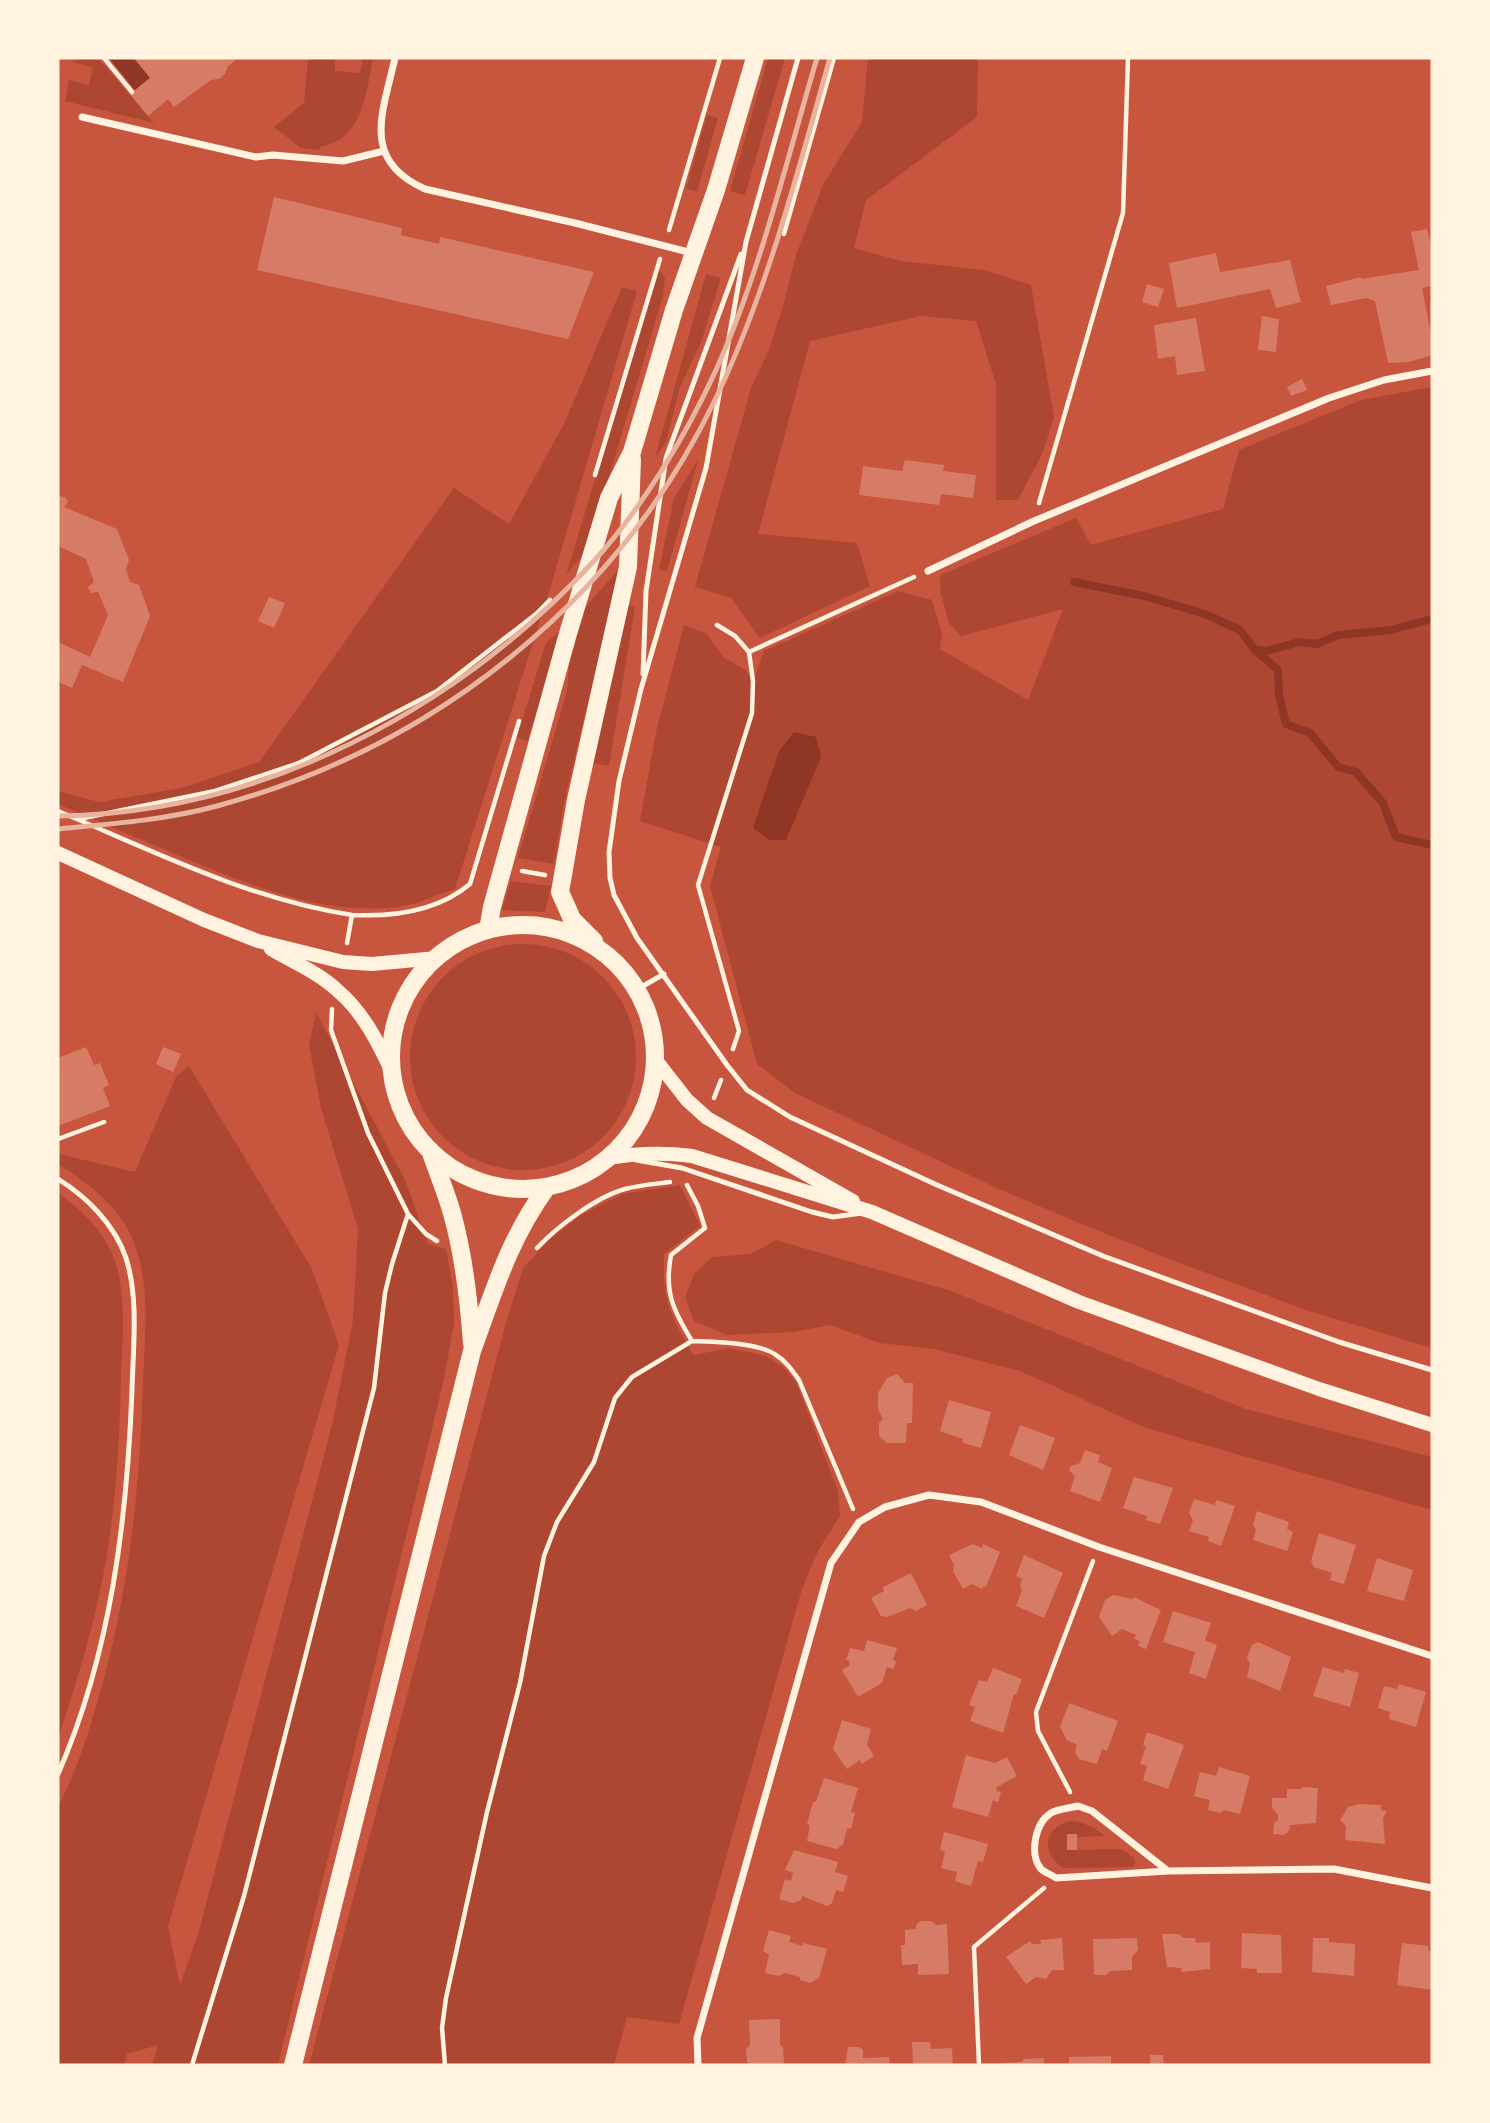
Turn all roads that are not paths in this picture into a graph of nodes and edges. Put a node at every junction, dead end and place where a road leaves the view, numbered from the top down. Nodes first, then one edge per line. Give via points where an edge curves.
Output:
1 (395, 58) edge
2 (755, 58) edge
3 (798, 58) edge
4 (82, 117) dead end
5 (384, 151) junction
6 (746, 242) junction
7 (692, 253) junction
8 (1432, 371) edge
9 (632, 452) junction
10 (928, 571) road end
11 (642, 685) junction
12 (58, 853) edge
13 (488, 930) junction
14 (258, 941) junction
15 (437, 957) junction
16 (613, 961) junction
17 (664, 974) junction
18 (636, 990) junction
19 (655, 1059) junction
20 (392, 1072) junction
21 (430, 1150) junction
22 (608, 1158) junction
23 (58, 1179) edge
24 (547, 1187) junction
25 (872, 1212) junction
26 (472, 1351) junction
27 (1432, 1370) edge
28 (1432, 1425) edge
29 (1432, 1656) edge
30 (58, 1773) edge
31 (1168, 1871) junction
32 (1432, 1888) edge
33 (293, 2065) edge
34 (698, 2065) edge

1 - 5 street via 380,125
2 - 7 main road
3 - 6 lane
4 - 5 street via 256,157 343,161
5 - 7 street via 401,174 425,189
6 - 11 lane via 706,468
6 - 11 lane via 666,458 646,591
7 - 9 main road
8 - 10 street via 1329,398 1034,521
9 - 13 main road via 609,498
9 - 16 main road via 628,567 560,892 572,919
11 - 17 lane via 619,780 610,878 637,938
12 - 14 main road
13 - 15 main road
13 - 16 main road via 514,925 554,930 592,944
14 - 15 main road via 343,962 372,964
14 - 20 main road via 336,989 367,1025
15 - 20 main road via 400,1009
16 - 18 main road
17 - 18 lane
17 - 27 lane via 747,1090 790,1117 1103,1256 1339,1342
18 - 19 main road via 648,1016
19 - 22 main road via 647,1103 624,1142
19 - 25 main road via 707,1118
20 - 21 main road via 404,1114
21 - 24 main road via 450,1167 496,1186
21 - 26 main road via 460,1248
22 - 24 main road via 579,1176
22 - 25 lane via 688,1170 833,1217
22 - 25 main road via 637,1153 692,1156
23 - 30 lane via 97,1212 121,1245 131,1287 133,1353 118,1558 91,1677
24 - 26 main road via 506,1256
25 - 28 main road via 1079,1303
26 - 33 main road
29 - 34 street via 1098,1547 981,1502 929,1495 885,1507 859,1522 831,1563 697,2038
31 - 31 street via 1092,1811 1078,1806 1053,1811 1037,1829 1035,1852 1041,1868 1056,1878
31 - 32 street via 1334,1869

